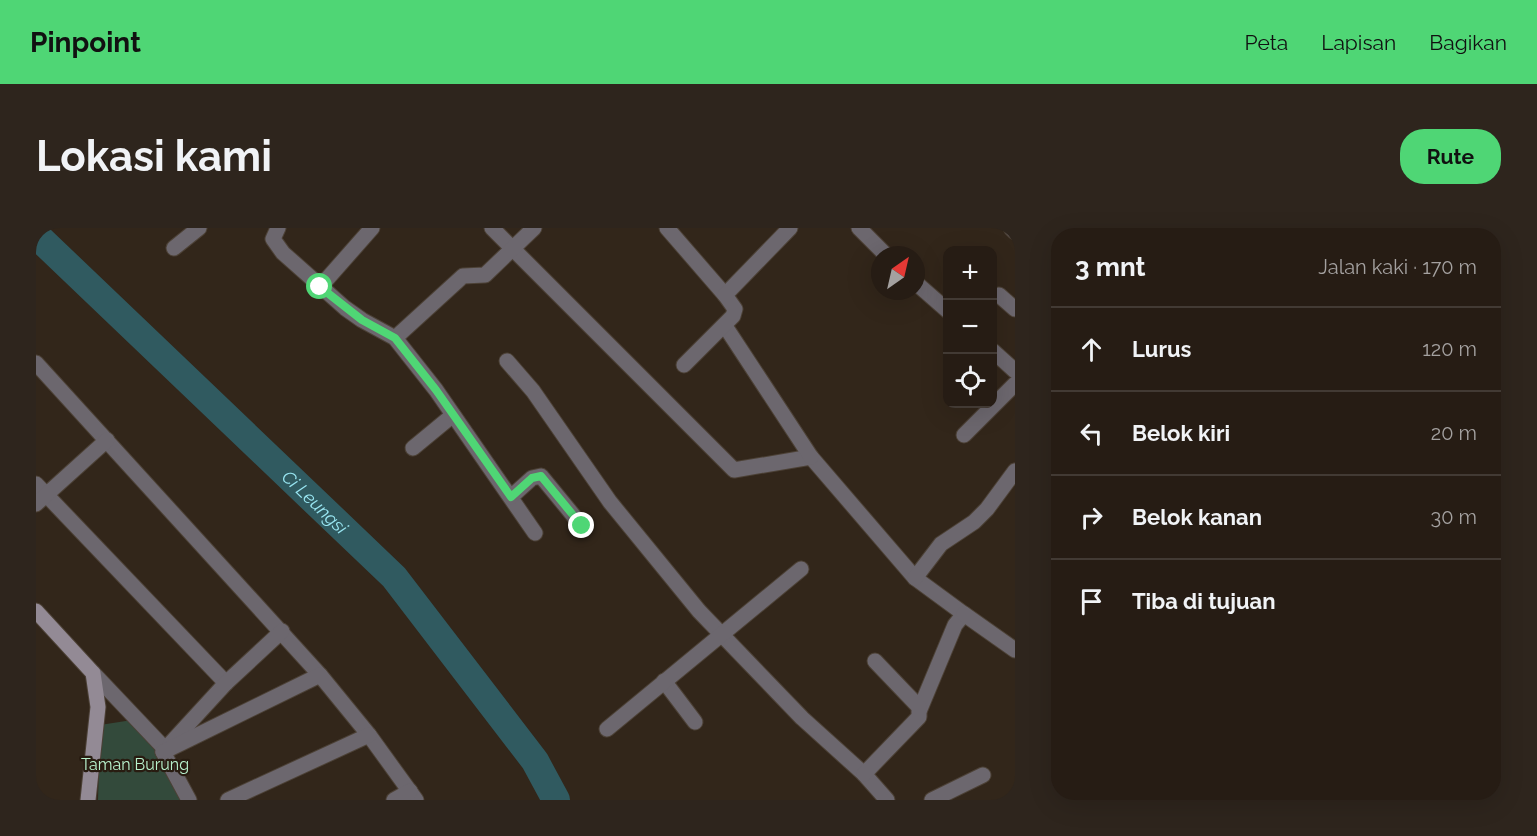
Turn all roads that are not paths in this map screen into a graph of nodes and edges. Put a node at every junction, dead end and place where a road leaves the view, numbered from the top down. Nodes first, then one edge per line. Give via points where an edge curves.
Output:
1 (199, 228) edge
2 (278, 228) edge
3 (372, 228) edge
4 (492, 228) edge
5 (534, 228) edge
6 (667, 228) edge
7 (790, 228) edge
8 (859, 228) edge
9 (1011, 228) edge
10 (1015, 232) edge
11 (877, 246) edge
12 (174, 248) dead end
13 (514, 248) junction
14 (320, 287) junction
15 (925, 291) edge
16 (725, 295) junction
17 (999, 295) dead end
18 (943, 307) edge
19 (1015, 309) edge
20 (725, 326) junction
21 (395, 338) junction
22 (997, 354) edge
23 (507, 361) dead end
24 (36, 363) edge
25 (684, 365) dead end
26 (1013, 365) edge
27 (1015, 384) edge
28 (453, 415) junction
29 (964, 435) dead end
30 (107, 440) junction
31 (413, 448) dead end
32 (810, 457) junction
33 (1015, 471) edge
34 (39, 494) edge
35 (511, 497) junction
36 (582, 526) dead end
37 (535, 533) dead end
38 (801, 569) dead end
39 (915, 578) junction
40 (36, 611) edge
41 (964, 614) junction
42 (282, 631) junction
43 (721, 634) junction
44 (1015, 650) edge
45 (875, 661) dead end
46 (93, 673) junction
47 (321, 675) junction
48 (664, 681) junction
49 (226, 683) junction
50 (920, 710) junction
51 (694, 722) dead end
52 (607, 729) dead end
53 (369, 735) junction
54 (164, 750) junction
55 (864, 774) junction
56 (983, 775) dead end
57 (413, 796) edge
58 (88, 800) edge
59 (189, 800) edge
60 (228, 800) edge
61 (394, 800) edge
62 (887, 800) edge
63 (932, 800) edge

1 - 12 street
2 - 14 street via 273,236 283,253
3 - 14 street
4 - 13 street
5 - 13 street
6 - 16 street
7 - 16 street
8 - 11 street
9 - 10 street
13 - 21 street via 485,275 463,276
13 - 32 street via 734,470
14 - 21 street via 362,320
15 - 18 street
16 - 20 street via 735,309
17 - 19 street
20 - 25 street
20 - 32 street
21 - 28 street
22 - 26 street
23 - 43 street via 533,391 610,502
24 - 30 street
27 - 29 street
28 - 31 street
28 - 35 street
30 - 34 street
30 - 42 street
32 - 39 street
33 - 39 street via 987,509 941,544
34 - 49 street
35 - 36 street via 532,478 541,476
35 - 37 street
38 - 43 street
39 - 41 street
40 - 46 street
41 - 44 street
41 - 50 street via 955,625
42 - 47 street
42 - 49 street
43 - 48 street
43 - 55 street via 802,718
45 - 50 street
46 - 54 street
46 - 58 street via 98,707
47 - 53 street
47 - 54 street
48 - 51 street
48 - 52 street
49 - 54 street
50 - 55 street via 919,717
53 - 57 street
53 - 60 street
54 - 59 street
55 - 62 street
56 - 63 street
57 - 61 street

